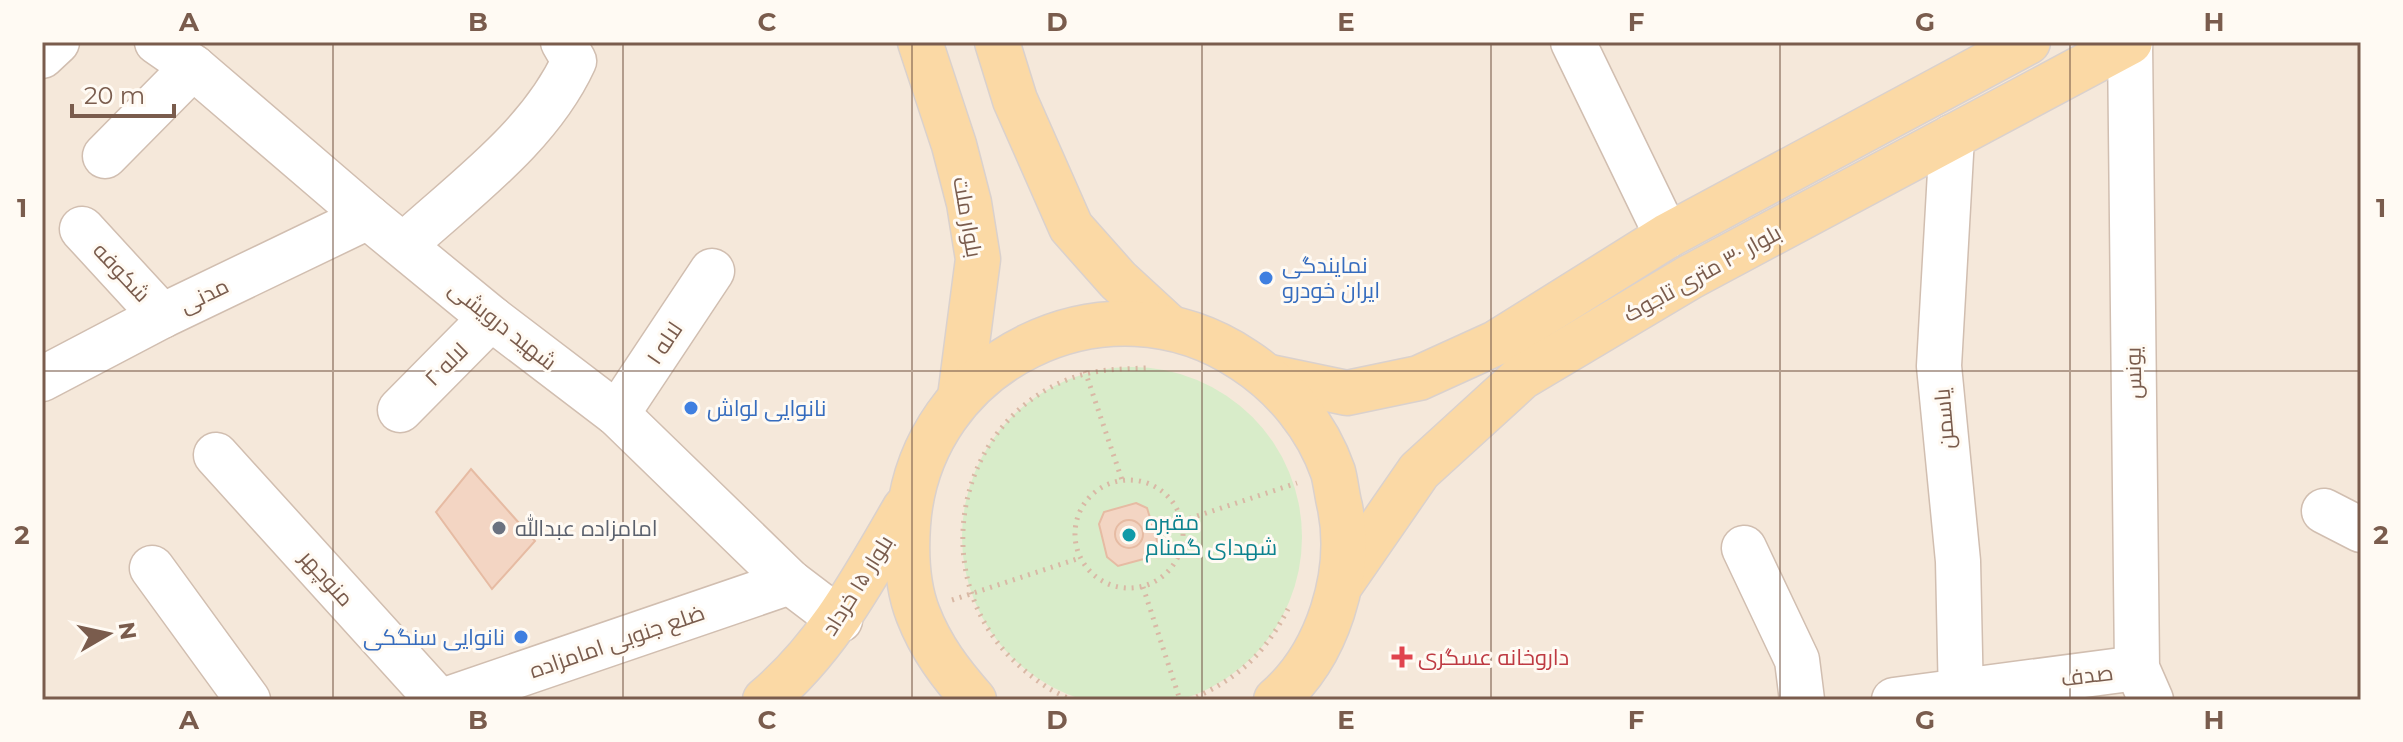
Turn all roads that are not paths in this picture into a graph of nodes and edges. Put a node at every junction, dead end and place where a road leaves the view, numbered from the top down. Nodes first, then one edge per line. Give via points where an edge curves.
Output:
1 (57, 42) edge
2 (157, 42) edge
3 (563, 42) edge
4 (920, 42) edge
5 (997, 42) edge
6 (1573, 42) edge
7 (2028, 42) edge
8 (2130, 42) edge
9 (42, 56) edge
10 (193, 67) junction
11 (1952, 137) junction
12 (105, 156) dead end
13 (368, 217) junction
14 (82, 229) dead end
15 (1667, 236) junction
16 (404, 245) junction
17 (712, 271) dead end
18 (162, 316) junction
19 (491, 318) junction
20 (1168, 326) junction
21 (1270, 377) junction
22 (42, 379) edge
23 (960, 397) junction
24 (400, 410) dead end
25 (617, 414) junction
26 (216, 455) dead end
27 (910, 499) junction
28 (1744, 548) dead end
29 (152, 568) dead end
30 (790, 582) junction
31 (1340, 586) junction
32 (840, 620) junction
33 (2144, 684) edge
34 (1960, 695) edge
35 (1284, 696) edge
36 (248, 700) edge
37 (438, 700) edge
38 (445, 700) edge
39 (765, 700) edge
40 (974, 700) edge
41 (1802, 700) edge
42 (1894, 700) edge

1 - 9 street
2 - 10 street, شهید درویشی
3 - 16 street via 574,61 546,107 520,139
4 - 23 main road, بلوار ملت via 962,174 978,259
5 - 20 main road via 1015,100 1071,227
6 - 15 street
7 - 15 main road, بلوار ۳۰ متری تاجوک
8 - 11 main road, بلوار ۳۰ متری تاجوک
8 - 33 street, یونس
10 - 12 street
10 - 13 street, شهید درویشی
11 - 31 main road, بلوار ۳۰ متری تاجوک via 1690,277 1522,377 1419,471
11 - 34 street, یاسمن via 1939,366 1958,561
13 - 16 street, شهید درویشی
13 - 18 street, مدنی
14 - 18 street, شکوفه
15 - 21 main road, بلوار ۳۰ متری تاجوک via 1496,343 1419,378 1347,393
16 - 19 street, شهید درویشی
17 - 25 street, لاله ۱
18 - 22 street, مدنی
19 - 24 street, لاله ۲
19 - 25 street, شهید درویشی
20 - 21 main road via 1222,345
20 - 23 main road via 1119,322 1072,328 992,366
21 - 31 main road via 1307,420 1313,478 1344,528
23 - 27 main road via 928,444
25 - 30 street, شهید درویشی
26 - 37 street, منوچهر
27 - 32 main road, بلوار ۱۵ خرداد
27 - 40 main road via 906,556 917,613 943,665
28 - 41 street via 1797,660
29 - 36 street
30 - 32 street, شهید درویشی
30 - 38 street, ضلع جنوبی امامزاده
31 - 35 main road via 1321,640
32 - 39 main road, بلوار ۱۵ خرداد
33 - 34 street, صدف
34 - 42 street, صدف

